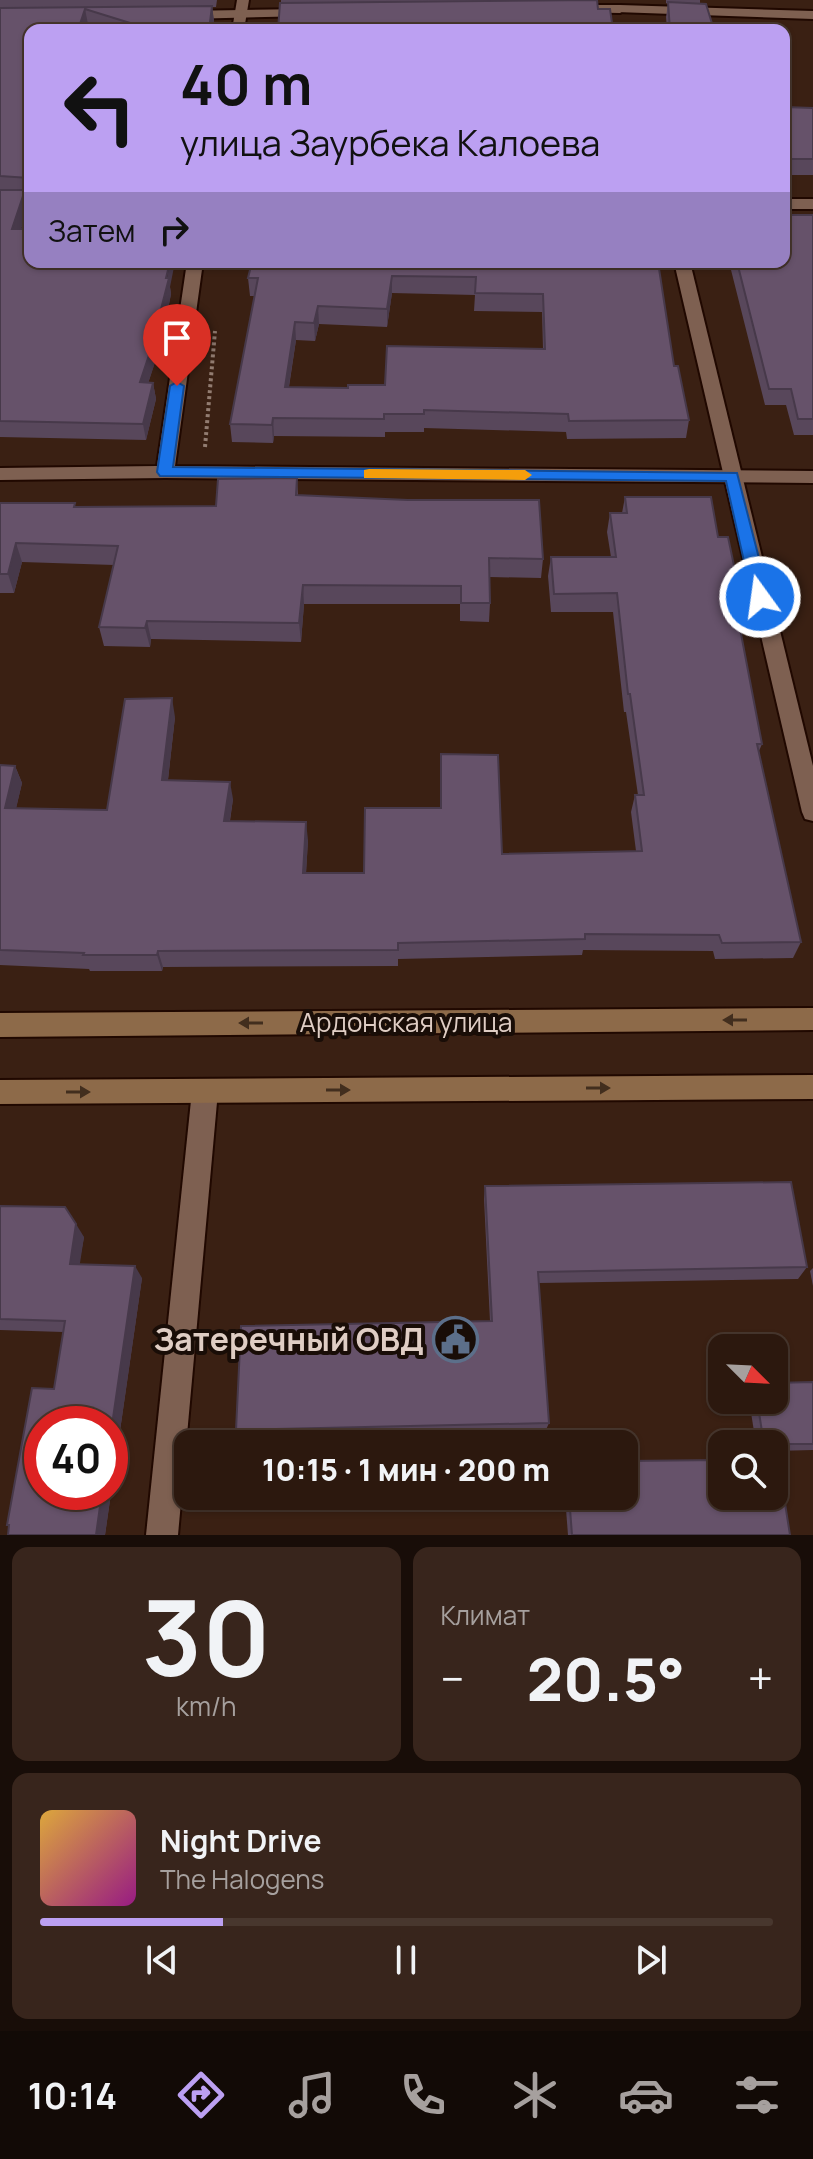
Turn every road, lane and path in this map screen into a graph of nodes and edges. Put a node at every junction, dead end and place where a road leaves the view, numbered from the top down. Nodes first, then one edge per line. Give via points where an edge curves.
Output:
1 (242, 7) edge
2 (621, 9) edge
3 (559, 10) edge
4 (321, 13) edge
5 (174, 15) edge
6 (813, 15) edge
7 (0, 199) edge
8 (24, 199) edge
9 (790, 204) edge
10 (813, 204) edge
11 (194, 268) edge
12 (683, 268) edge
13 (215, 324) dead end
14 (205, 447) dead end
15 (165, 472) junction
16 (0, 474) edge
17 (732, 476) junction
18 (813, 477) edge
19 (813, 812) edge
20 (813, 1019) edge
21 (0, 1025) edge
22 (813, 1087) edge
23 (205, 1091) junction
24 (0, 1092) edge
25 (162, 1535) edge

1 - 4 street
1 - 5 street
2 - 3 street
2 - 6 street
7 - 8 street
9 - 10 street
11 - 15 street
12 - 17 street
13 - 14 path
15 - 16 street
15 - 17 street
17 - 18 street
17 - 19 street
20 -> 21 main road, Ардонская улица
23 -> 22 main road
24 -> 23 main road
23 - 25 street

